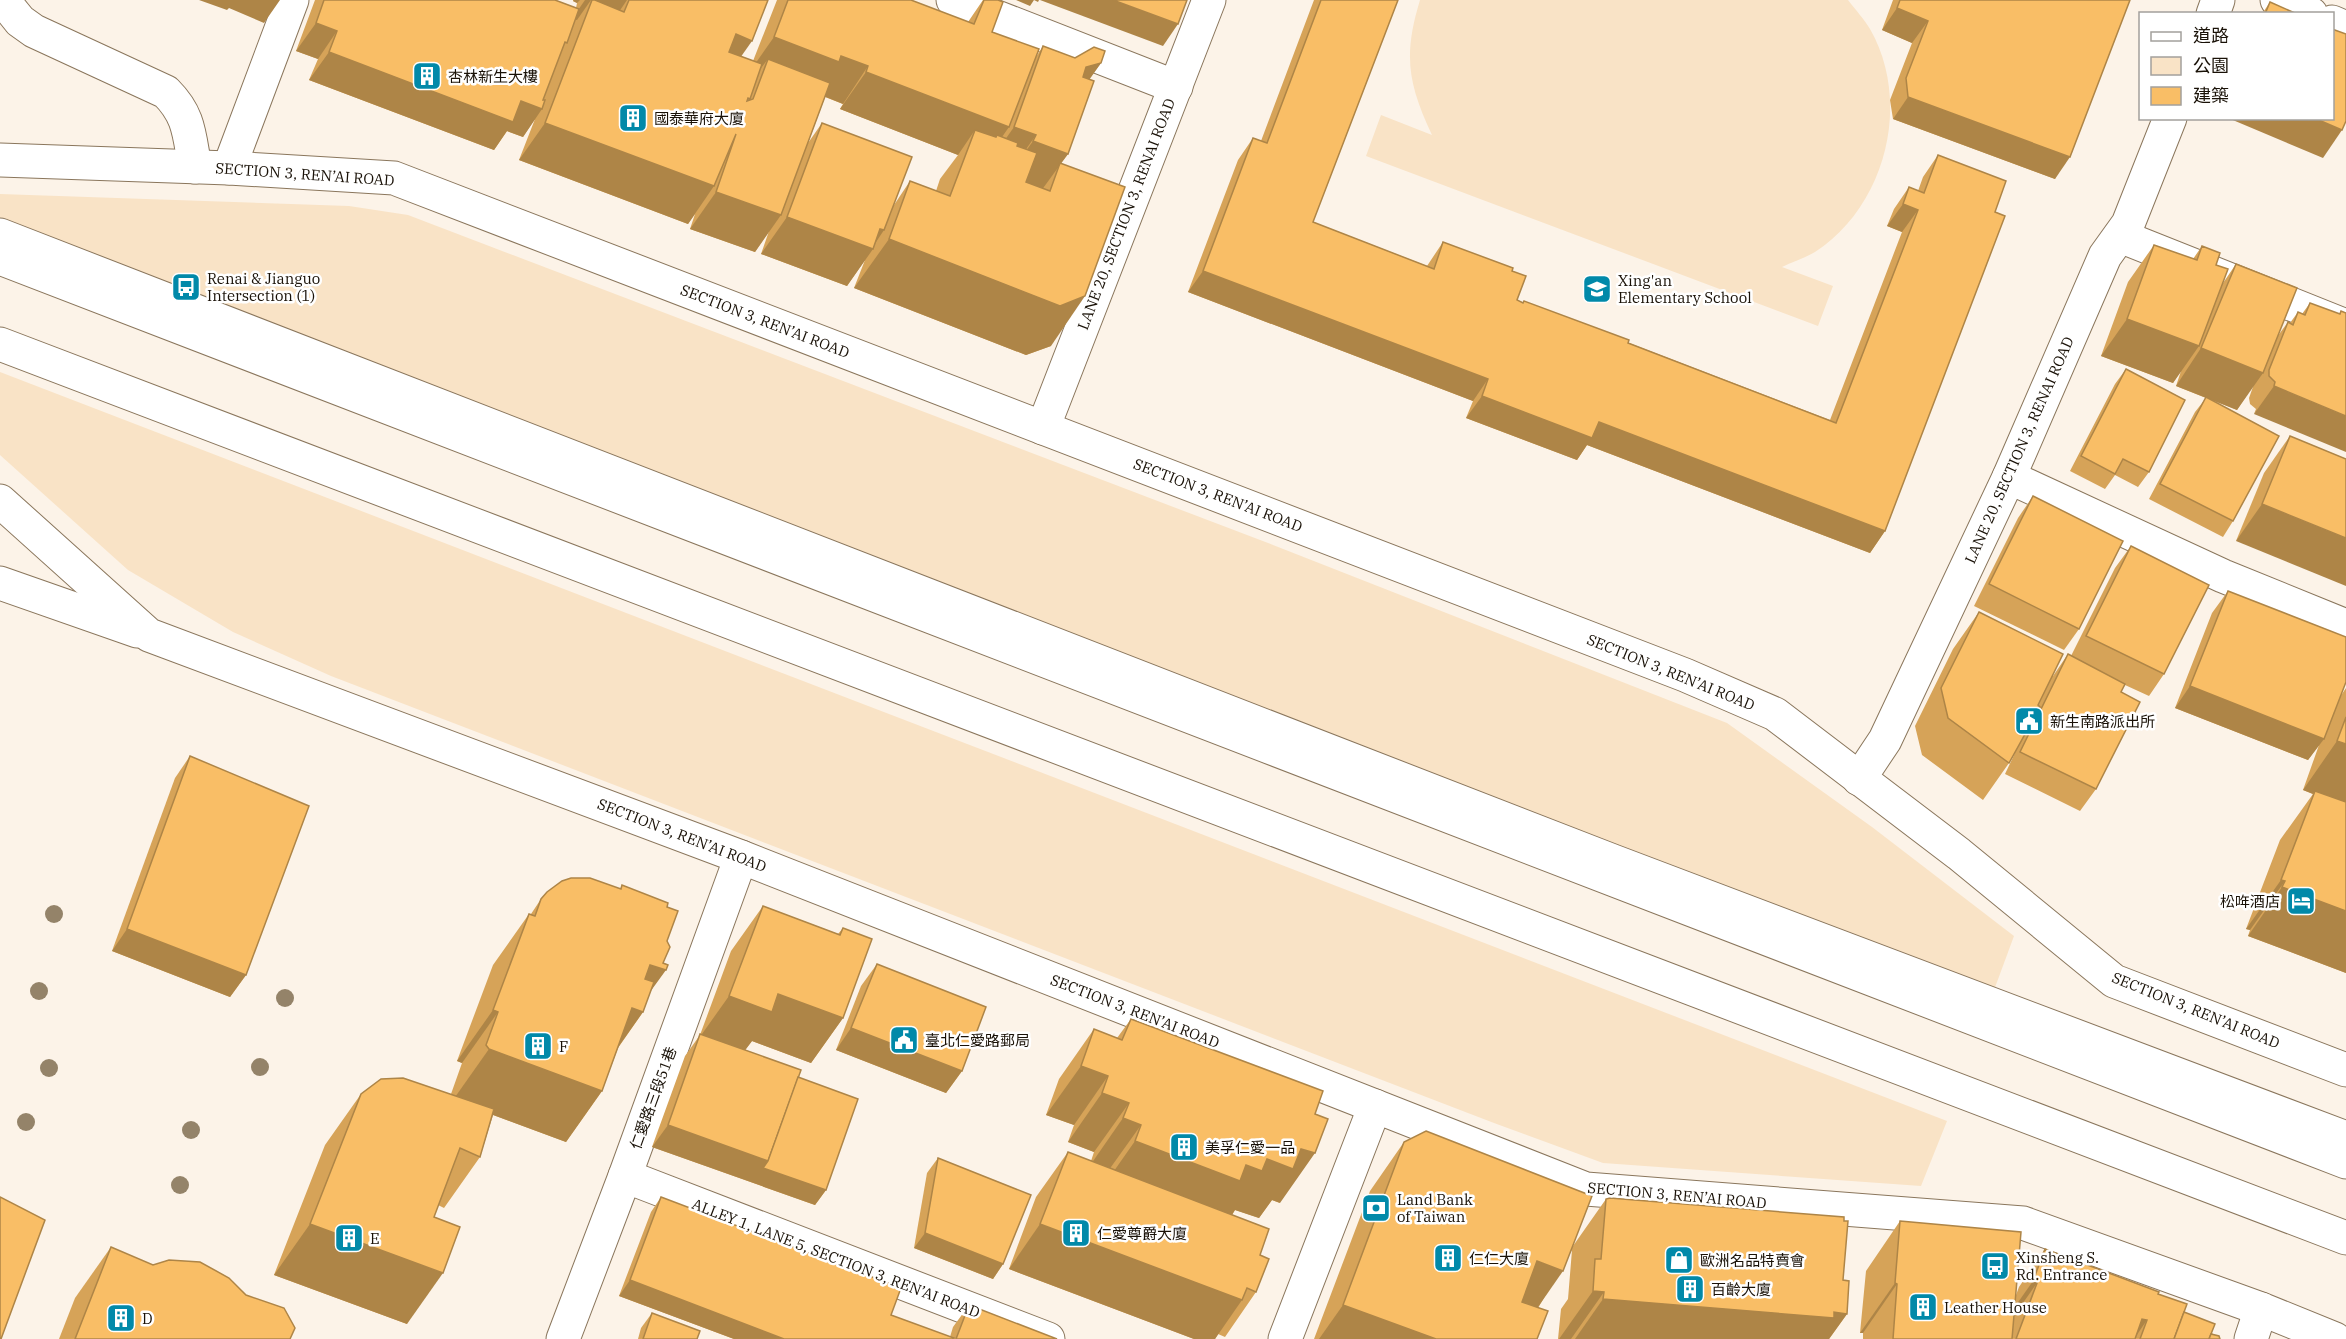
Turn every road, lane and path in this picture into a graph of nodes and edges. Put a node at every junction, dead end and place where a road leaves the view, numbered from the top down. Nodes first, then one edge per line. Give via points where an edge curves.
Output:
1 (3, 0) edge
2 (292, 0) edge
3 (953, 0) edge
4 (1209, 0) edge
5 (2277, 0) edge
6 (2306, 12) edge
7 (1176, 87) junction
8 (2169, 120) edge
9 (0, 160) edge
10 (195, 167) junction
11 (230, 168) junction
12 (0, 235) edge
13 (2120, 236) junction
14 (0, 258) edge
15 (2346, 326) edge
16 (0, 344) edge
17 (1043, 428) junction
18 (2009, 477) junction
19 (0, 501) edge
20 (0, 583) edge
21 (2346, 626) edge
22 (149, 635) junction
23 (1860, 779) junction
24 (741, 856) junction
25 (2346, 1070) edge
26 (1375, 1106) junction
27 (2346, 1138) edge
28 (2346, 1162) edge
29 (625, 1176) junction
30 (2346, 1238) edge
31 (2256, 1324) edge
32 (562, 1339) edge
33 (1048, 1339) edge
34 (1285, 1339) edge
35 (2335, 1339) edge

1 - 10 main road via 34,31 166,92 184,115
2 - 11 main road
3 - 7 main road
4 - 7 main road, LANE 20, SECTION 3, RENAI ROAD
5 - 6 main road
7 - 17 main road, LANE 20, SECTION 3, RENAI ROAD
8 - 13 main road, LANE 20, SECTION 3, RENAI ROAD
9 - 10 main road, SECTION 3, REN’AI ROAD
10 - 11 main road, SECTION 3, REN’AI ROAD
11 - 17 main road, SECTION 3, REN’AI ROAD via 394,178
12 - 27 main road via 1602,857
13 - 15 main road
13 - 18 main road, LANE 20, SECTION 3, RENAI ROAD via 2105,256
14 - 28 main road
16 - 30 main road
17 - 23 main road, SECTION 3, REN’AI ROAD via 1685,675 1775,714
18 - 21 main road via 2223,576
18 - 23 main road, LANE 20, SECTION 3, RENAI ROAD via 1885,740
19 - 22 main road, SECTION 3, REN’AI ROAD
20 - 22 main road
22 - 24 main road, SECTION 3, REN’AI ROAD
23 - 25 main road, SECTION 3, REN’AI ROAD via 2114,981
24 - 26 main road, SECTION 3, REN’AI ROAD
24 - 29 main road, 仁愛路三段51巷
26 - 31 main road, SECTION 3, REN’AI ROAD via 1586,1189 2024,1223
26 - 34 main road
29 - 32 main road, 仁愛路三段51巷
29 - 33 main road, ALLEY 1, LANE 5, SECTION 3, REN’AI ROAD
31 - 35 main road, SECTION 3, REN’AI ROAD

